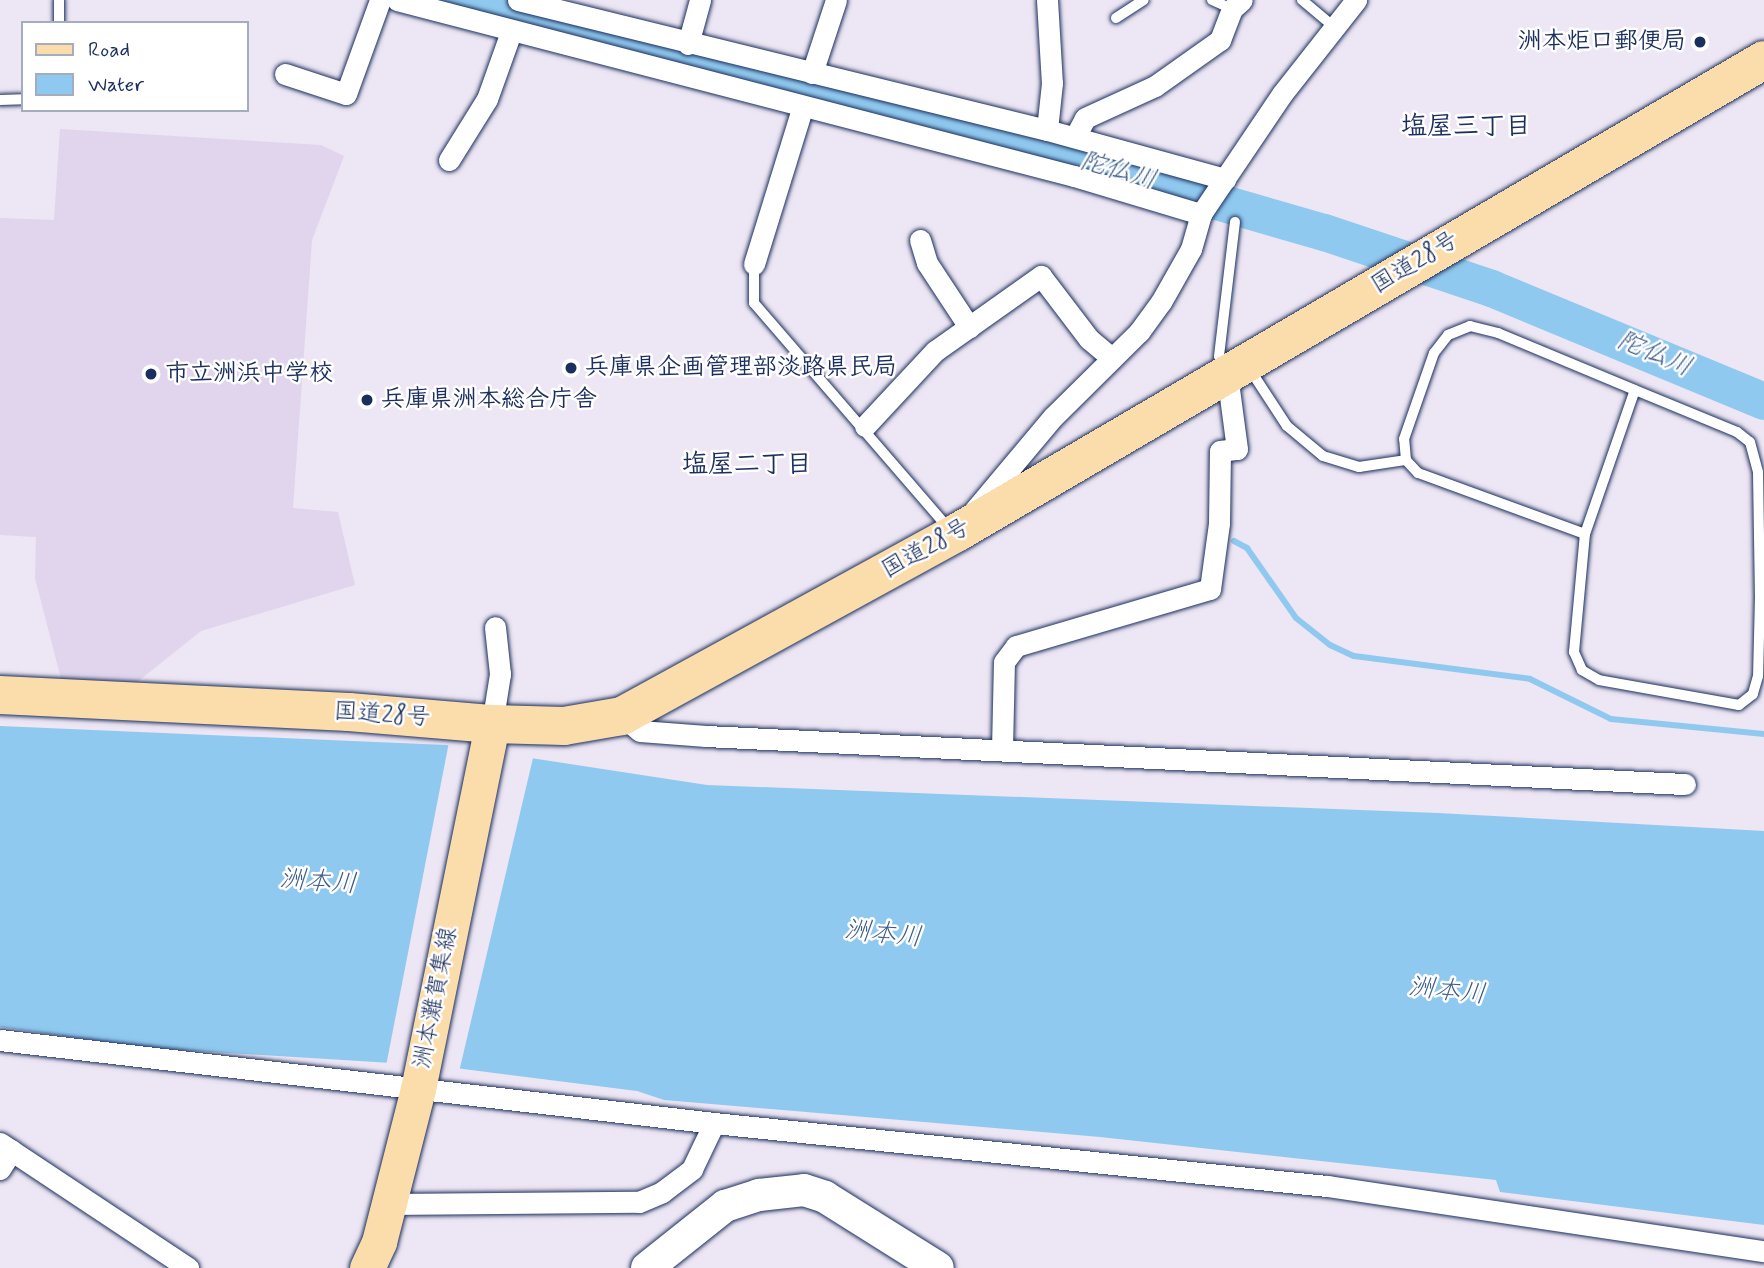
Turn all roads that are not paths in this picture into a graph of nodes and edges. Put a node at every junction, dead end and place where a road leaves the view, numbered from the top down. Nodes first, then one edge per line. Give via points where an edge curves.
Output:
1 (59, 0) edge
2 (380, 0) edge
3 (397, 0) edge
4 (518, 0) edge
5 (700, 0) edge
6 (836, 0) edge
7 (1046, 0) edge
8 (1144, 0) edge
9 (1301, 0) edge
10 (1356, 0) edge
11 (1229, 3) edge
12 (583, 8) edge
13 (1116, 18) dead end
14 (59, 21) edge
15 (1334, 26) junction
16 (511, 32) junction
17 (688, 44) junction
18 (724, 54) junction
19 (1764, 60) edge
20 (812, 73) junction
21 (285, 74) dead end
22 (715, 85) junction
23 (21, 99) edge
24 (0, 100) edge
25 (802, 109) junction
26 (1047, 130) junction
27 (1075, 137) junction
28 (449, 160) dead end
29 (1225, 179) junction
30 (1201, 214) junction
31 (1235, 222) dead end
32 (920, 240) dead end
33 (754, 264) joint
34 (969, 327) junction
35 (1112, 358) junction
36 (1237, 369) junction
37 (1635, 390) junction
38 (865, 426) junction
39 (1406, 460) junction
40 (956, 533) junction
41 (1585, 534) junction
42 (495, 627) dead end
43 (0, 695) edge
44 (622, 716) junction
45 (490, 734) junction
46 (1002, 748) junction
47 (1685, 784) dead end
48 (0, 1040) edge
49 (418, 1089) junction
50 (714, 1123) junction
51 (6, 1146) edge
52 (0, 1169) edge
53 (389, 1204) junction
54 (1764, 1251) edge
55 (188, 1268) edge
56 (368, 1268) edge
57 (647, 1268) edge
58 (938, 1268) edge

1 - 14 lane
2 - 21 street via 346,94
3 - 16 street
4 - 12 street
5 - 17 street
6 - 20 street
7 - 26 street via 1052,83
8 - 13 lane
9 - 15 lane
10 - 15 street
11 - 27 street via 1220,40 1155,86 1085,118
12 - 17 street
15 - 29 street
16 - 22 street
16 - 28 street via 487,100
17 - 18 street
18 - 20 street
18 - 22 street
19 - 36 highway, 国道28号
20 - 26 street
22 - 25 street
23 - 24 lane
25 - 30 street via 1074,176
25 - 33 street
26 - 27 street
27 - 29 street
29 - 30 street
30 - 35 street via 1191,249 1161,302
31 - 36 lane via 1219,356
32 - 34 street via 927,263
33 - 38 lane via 754,303
34 - 35 street via 1041,276 1089,339
34 - 38 street via 935,351
35 - 40 street via 1053,417
36 - 39 lane via 1287,426 1323,456 1359,467
36 - 40 highway, 国道28号
36 - 46 street via 1237,449 1220,452 1219,523 1210,589 1016,646 1004,662
37 - 39 lane via 1470,326 1448,335 1434,353 1404,439
37 - 41 lane
37 - 41 lane via 1737,432 1750,442 1758,472 1760,596 1758,676 1753,694 1739,705 1599,680 1582,670 1574,652
38 - 40 lane
39 - 41 lane via 1419,473
40 - 44 highway, 国道28号
42 - 45 street via 500,674
43 - 45 highway, 国道28号 via 349,712
44 - 45 highway, 国道28号
44 - 46 street via 640,732
45 - 49 main road, 洲本灘賀集線
46 - 47 street
48 - 49 street
49 - 50 street
49 - 53 main road, 洲本灘賀集線
50 - 53 street via 692,1169 662,1192 639,1202
50 - 54 street via 1327,1186
51 - 52 street
51 - 55 street
53 - 56 main road, 洲本灘賀集線
57 - 58 street via 718,1209 760,1195 804,1190 825,1197

